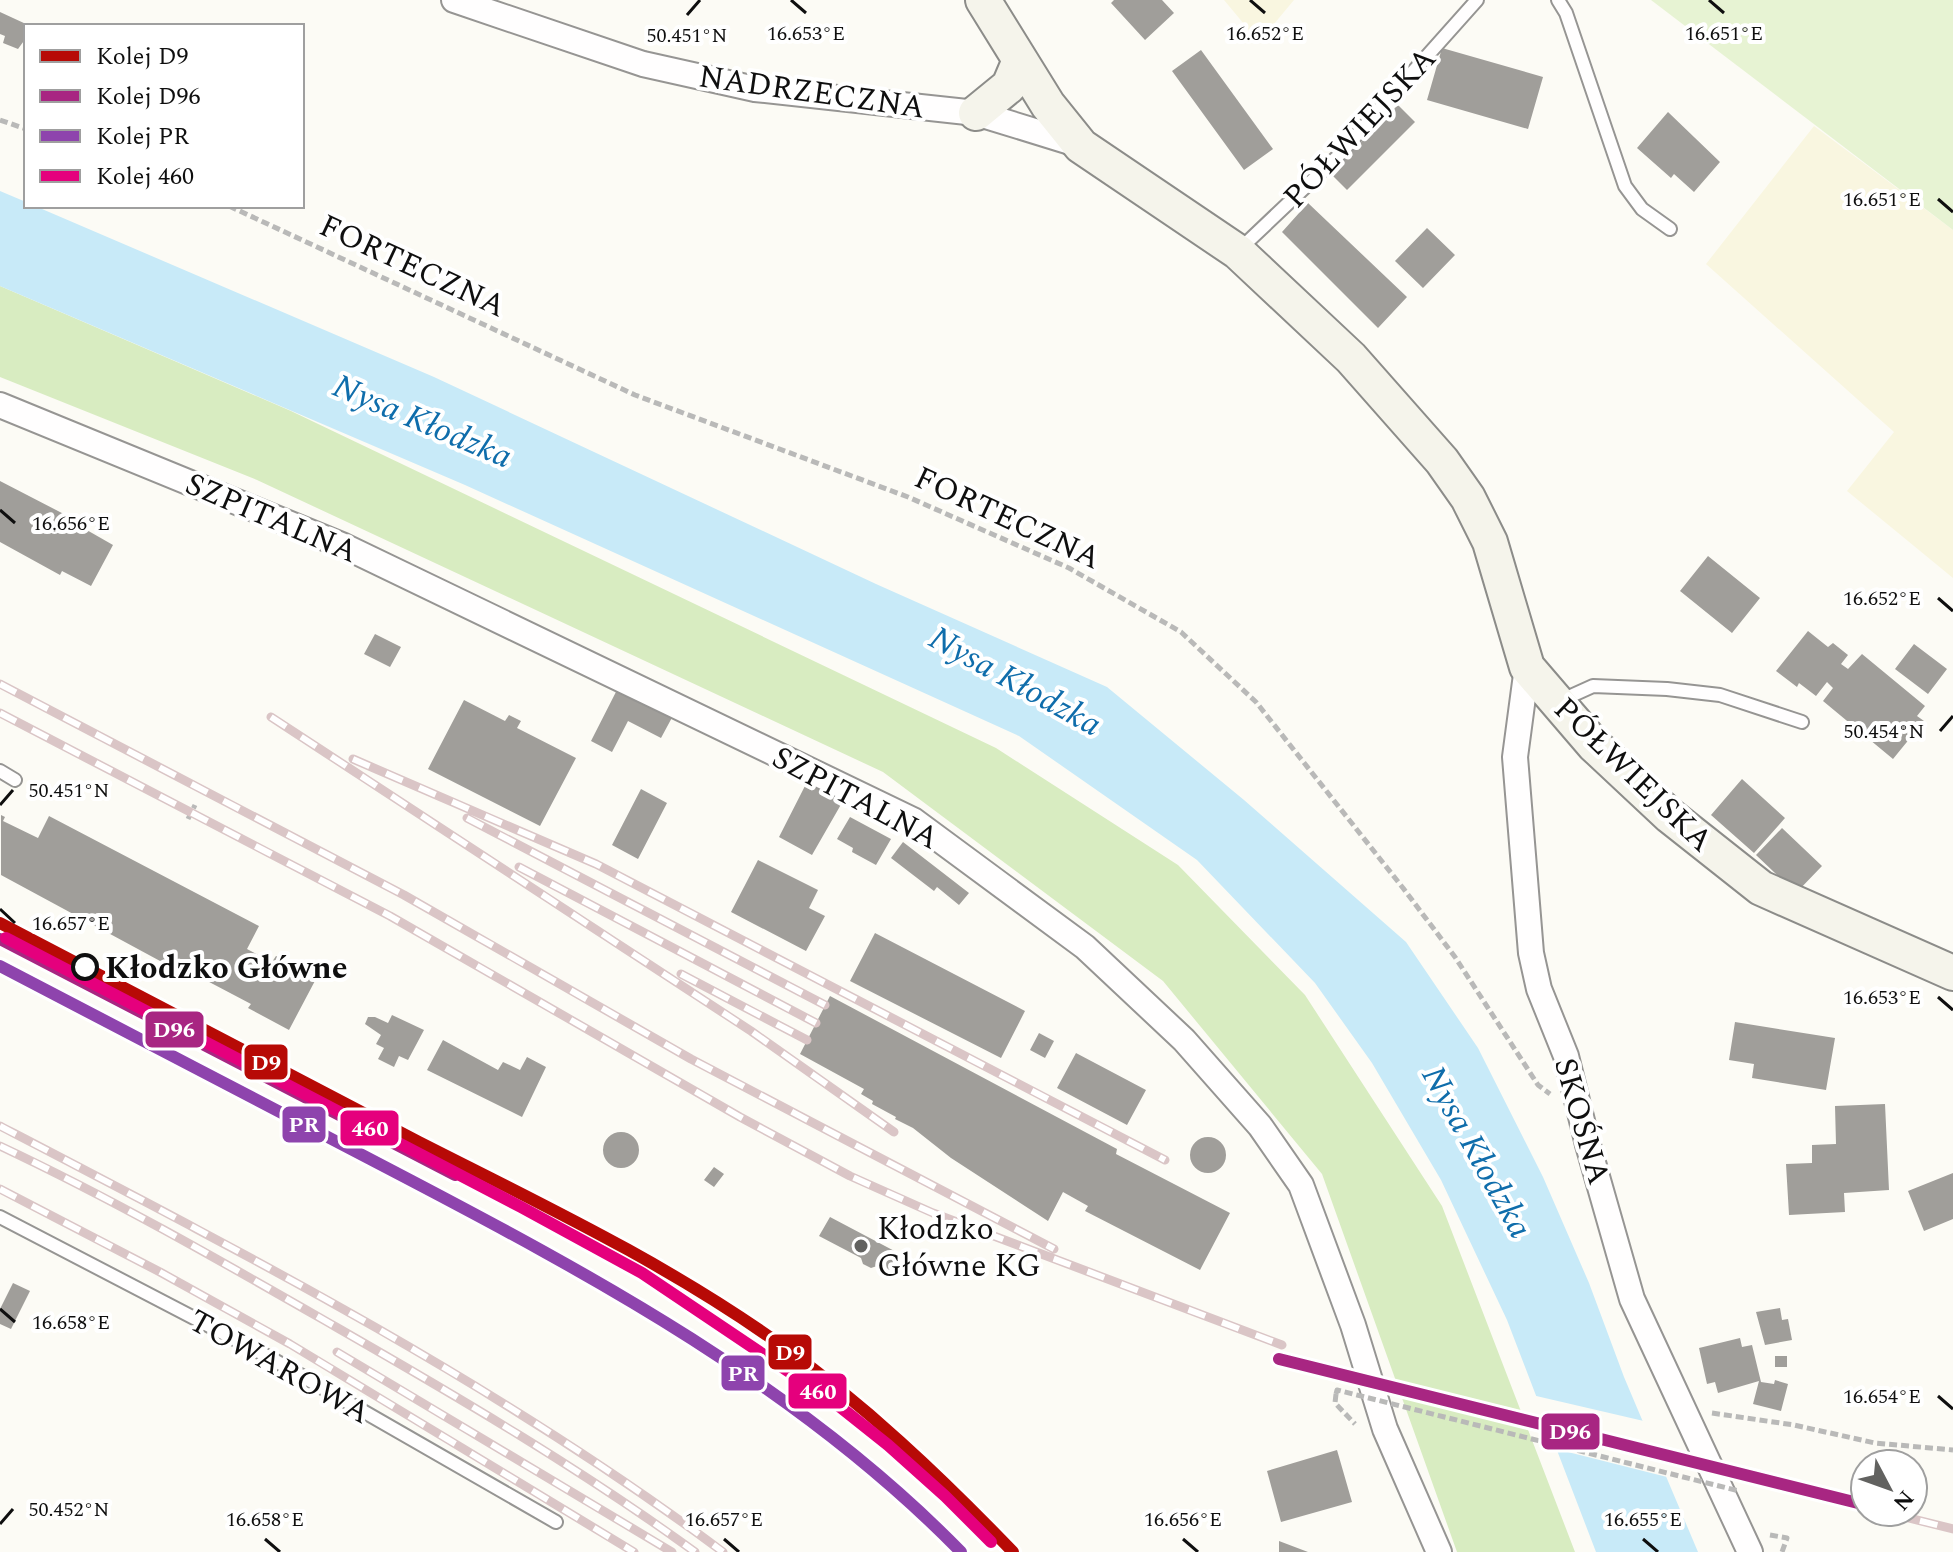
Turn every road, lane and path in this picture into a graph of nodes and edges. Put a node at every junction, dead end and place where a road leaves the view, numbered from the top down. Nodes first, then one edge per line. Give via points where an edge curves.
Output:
1 (454, 0) edge
2 (983, 0) edge
3 (1477, 0) edge
4 (1558, 0) edge
5 (1020, 60) junction
6 (976, 113) junction
7 (0, 120) edge
8 (24, 128) edge
9 (1081, 146) junction
10 (233, 208) edge
11 (1670, 229) dead end
12 (1238, 252) junction
13 (0, 405) edge
14 (1527, 667) junction
15 (1557, 702) junction
16 (1802, 722) dead end
17 (0, 771) edge
18 (15, 780) dead end
19 (195, 805) dead end
20 (188, 819) dead end
21 (1953, 973) edge
22 (1582, 1120) junction
23 (0, 1217) edge
24 (1688, 1415) junction
25 (1362, 1431) dead end
26 (1953, 1450) edge
27 (1739, 1491) dead end
28 (556, 1522) dead end
29 (1777, 1536) dead end
30 (1439, 1552) edge
31 (1750, 1552) edge
32 (1782, 1552) edge

1 - 6 street, NADRZECZNA via 643,64 741,86
2 - 5 street, PÓŁWIEJSKA
3 - 12 lane, PÓŁWIEJSKA via 1337,157
4 - 11 lane via 1625,186 1642,209
5 - 6 street via 1009,86
5 - 9 street, PÓŁWIEJSKA
6 - 9 street, NADRZECZNA
7 - 8 path
9 - 12 street, PÓŁWIEJSKA
10 - 22 path, FORTECZNA via 635,395 908,497 1054,561 1181,632 1256,702 1455,957 1538,1085
12 - 14 street, PÓŁWIEJSKA via 1351,358 1468,498 1490,542
13 - 30 street, SZPITALNA via 344,546 913,820 1085,947 1184,1040 1260,1126 1301,1185 1385,1429
14 - 15 street, PÓŁWIEJSKA
14 - 22 street, SKOŚNA via 1515,757 1531,953
15 - 16 lane via 1593,686 1667,689 1720,695
15 - 21 street, PÓŁWIEJSKA via 1670,816 1761,888
17 - 18 lane
19 - 20 path
22 - 24 street, SKOŚNA via 1632,1299
23 - 28 lane, TOWAROWA via 267,1356
24 - 26 path via 1718,1412 1875,1443
24 - 31 street, SKOŚNA
25 - 27 path, bridge via 1335,1403 1337,1390
29 - 32 path via 1787,1538

